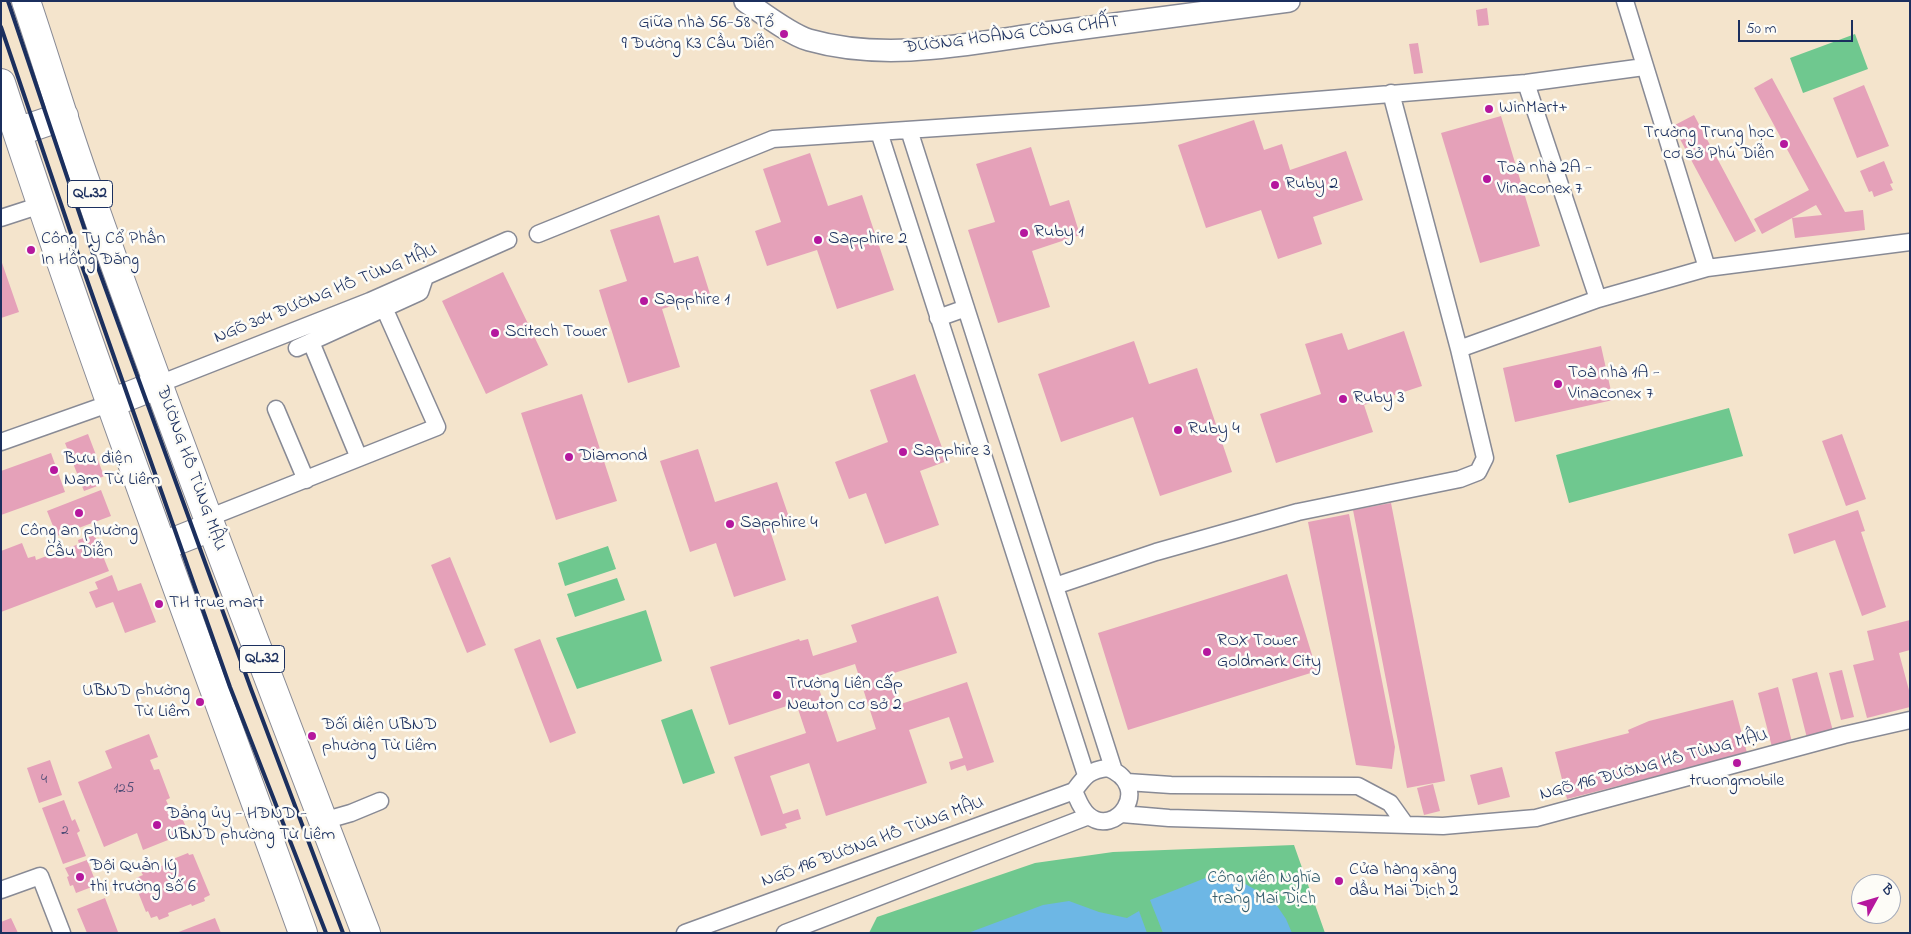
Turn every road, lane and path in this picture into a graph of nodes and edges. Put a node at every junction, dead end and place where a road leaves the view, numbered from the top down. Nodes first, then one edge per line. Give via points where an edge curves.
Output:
1 (26, 1) edge
2 (745, 1) edge
3 (1289, 1) edge
4 (1625, 1) edge
5 (1644, 67) junction
6 (1, 83) edge
7 (1526, 83) junction
8 (1391, 93) junction
9 (64, 116) junction
10 (909, 130) junction
11 (17, 132) junction
12 (878, 132) junction
13 (41, 205) junction
14 (1, 218) edge
15 (538, 234) dead end
16 (508, 240) dead end
17 (1910, 242) edge
18 (1707, 268) junction
19 (425, 277) junction
20 (1598, 299) junction
21 (966, 308) junction
22 (385, 310) junction
23 (938, 318) junction
24 (1459, 349) junction
25 (159, 384) junction
26 (111, 403) junction
27 (276, 409) dead end
28 (1, 442) edge
29 (359, 458) junction
30 (306, 480) junction
31 (210, 523) junction
32 (163, 546) junction
33 (1055, 586) junction
34 (1910, 720) edge
35 (1114, 771) junction
36 (1086, 775) junction
37 (1127, 782) junction
38 (1074, 791) junction
39 (380, 801) dead end
40 (1122, 814) junction
41 (1089, 816) junction
42 (323, 821) junction
43 (1405, 824) junction
44 (1, 890) edge
45 (62, 933) edge
46 (303, 933) edge
47 (366, 933) edge
48 (685, 933) edge
49 (785, 933) edge

1 - 9 highway, ĐƯỜNG HỒ TÙNG MẬU / QL.32
2 - 3 street, ĐƯỜNG HOÀNG CÔNG CHẤT via 807,40 878,51 940,48
4 - 5 street
5 - 7 street
5 - 18 street
6 - 11 highway, QL.32
7 - 8 street
7 - 20 street
8 - 10 street
8 - 24 street
9 - 11 highway
9 - 25 highway, ĐƯỜNG HỒ TÙNG MẬU / QL.32
10 - 12 street
10 - 21 street
11 - 13 highway, QL.32
12 - 15 street via 773,139
12 - 23 street
13 - 14 street
13 - 26 highway, QL.32
16 - 19 street, NGÕ 304 ĐƯỜNG HỒ TÙNG MẬU
17 - 18 street
18 - 20 street
19 - 22 street via 420,292
19 - 25 street, NGÕ 304 ĐƯỜNG HỒ TÙNG MẬU
20 - 24 street
21 - 23 street
21 - 33 street
22 - 29 street via 436,427
22 - 29 street via 304,345
23 - 36 street
24 - 33 street via 1485,458 1478,472 1460,479 1298,512 1156,552
25 - 26 highway
25 - 31 highway, ĐƯỜNG HỒ TÙNG MẬU / QL.32
26 - 28 street
26 - 32 highway, QL.32
27 - 30 street
29 - 30 street
30 - 31 street
31 - 32 highway
31 - 42 highway, ĐƯỜNG HỒ TÙNG MẬU / QL.32
32 - 46 highway, QL.32
33 - 35 street
34 - 43 street, NGÕ 196 ĐƯỜNG HỒ TÙNG MẬU via 1536,818 1443,826
35 - 36 street via 1096,769
35 - 37 street
36 - 38 street
37 - 40 street via 1130,793
37 - 43 street via 1358,786 1390,803
38 - 41 street via 1081,808
38 - 48 street, NGÕ 196 ĐƯỜNG HỒ TÙNG MẬU
39 - 42 street
40 - 41 street via 1112,820
40 - 43 street, NGÕ 196 ĐƯỜNG HỒ TÙNG MẬU
41 - 49 street
42 - 47 highway, ĐƯỜNG HỒ TÙNG MẬU / QL.32
44 - 45 street via 40,876

